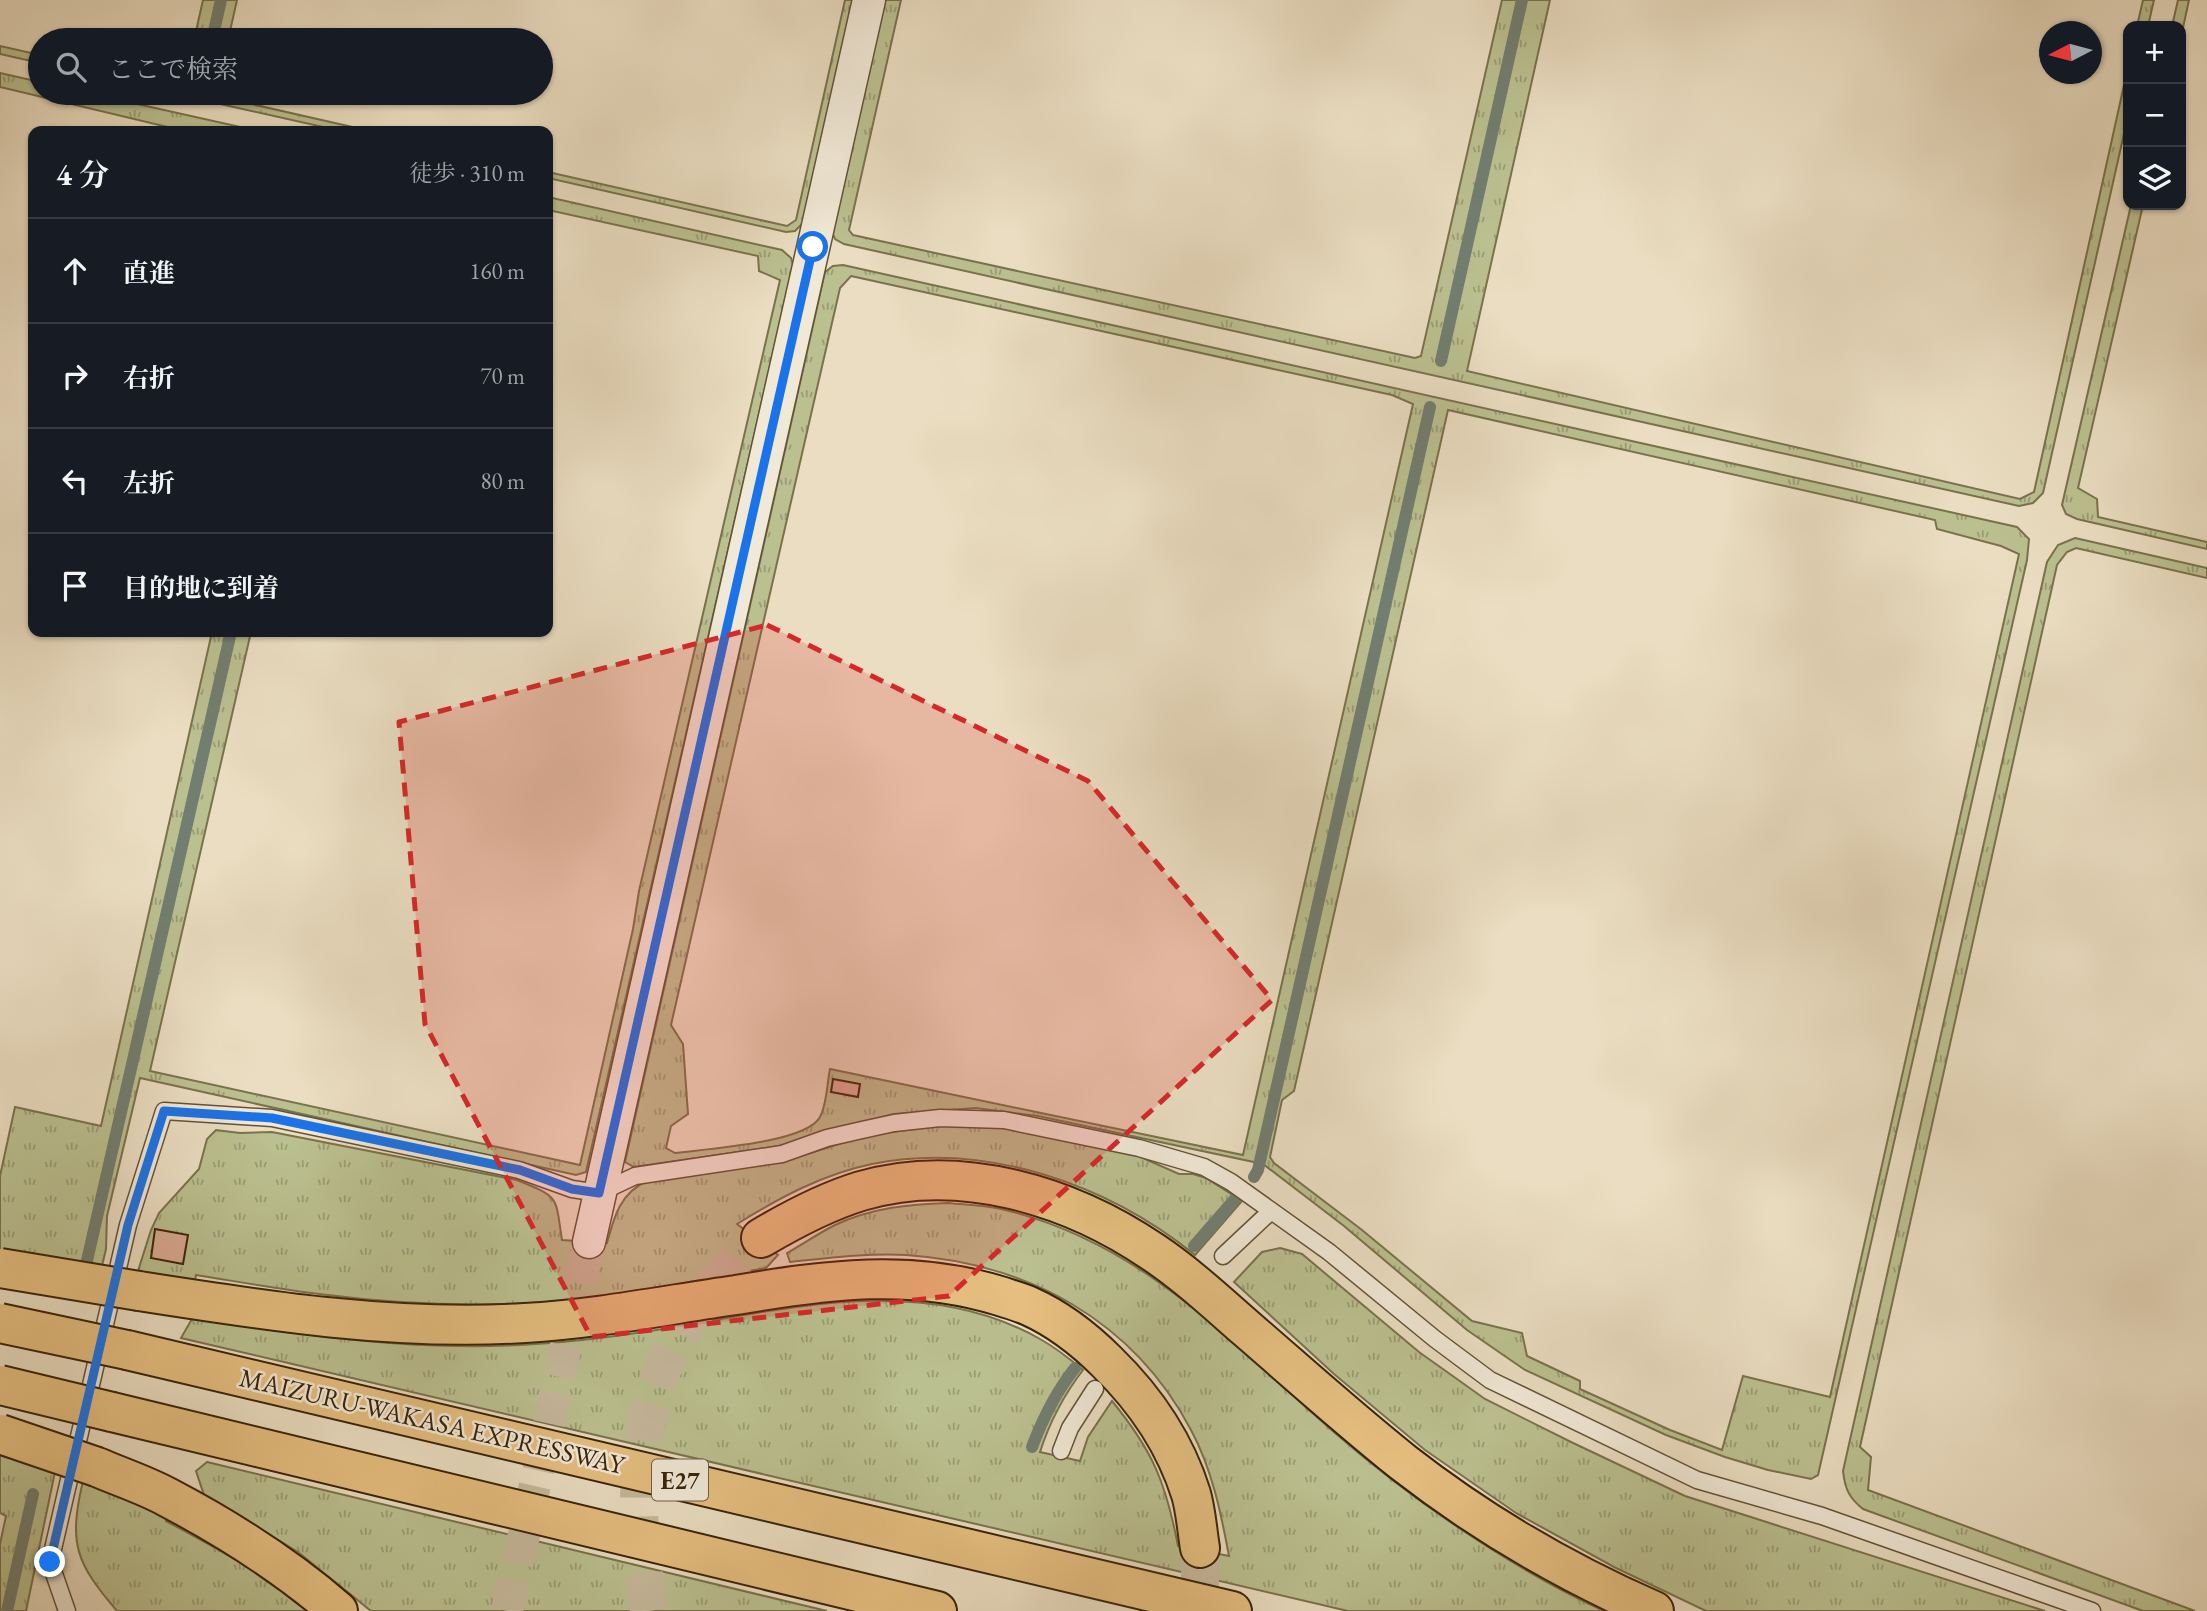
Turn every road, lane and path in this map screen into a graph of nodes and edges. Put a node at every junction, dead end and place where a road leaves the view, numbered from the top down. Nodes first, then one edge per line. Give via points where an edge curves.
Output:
1 (869, 0) edge
2 (599, 1193) junction
3 (1271, 1211) junction
4 (761, 1238) tunnel mouth
5 (589, 1242) tunnel mouth
6 (1223, 1256) dead end
7 (0, 1268) edge
8 (0, 1323) edge
9 (0, 1385) edge
10 (1094, 1389) dead end
11 (0, 1434) edge
12 (1061, 1451) dead end
13 (1200, 1548) tunnel mouth
14 (67, 1611) edge
15 (338, 1611) edge
16 (937, 1611) edge
17 (1232, 1611) edge
18 (1654, 1611) edge
19 (2092, 1611) edge

1 - 2 street
2 - 3 lane via 635,1176 782,1154 894,1123 974,1118 1036,1125 1169,1156 1204,1167
2 - 5 street
2 - 14 lane via 572,1189 520,1170 272,1118 164,1111 128,1225 50,1562
3 - 6 lane
3 - 19 lane via 1490,1380 1697,1480 1822,1517
4 - 18 highway via 825,1204 897,1183 964,1181 1004,1187 1081,1212 1151,1250 1184,1274 1407,1465 1501,1531
7 - 13 highway, bridge via 223,1304 413,1324 526,1323 598,1316 822,1281 913,1280 986,1292 1027,1305 1057,1322 1092,1347 1150,1409 1173,1449 1191,1496
8 - 17 highway, MAIZURU-WAKASA EXPRESSWAY / E27, bridge
9 - 16 highway, bridge
10 - 12 lane via 1069,1428
11 - 15 highway, bridge via 165,1496 268,1557

